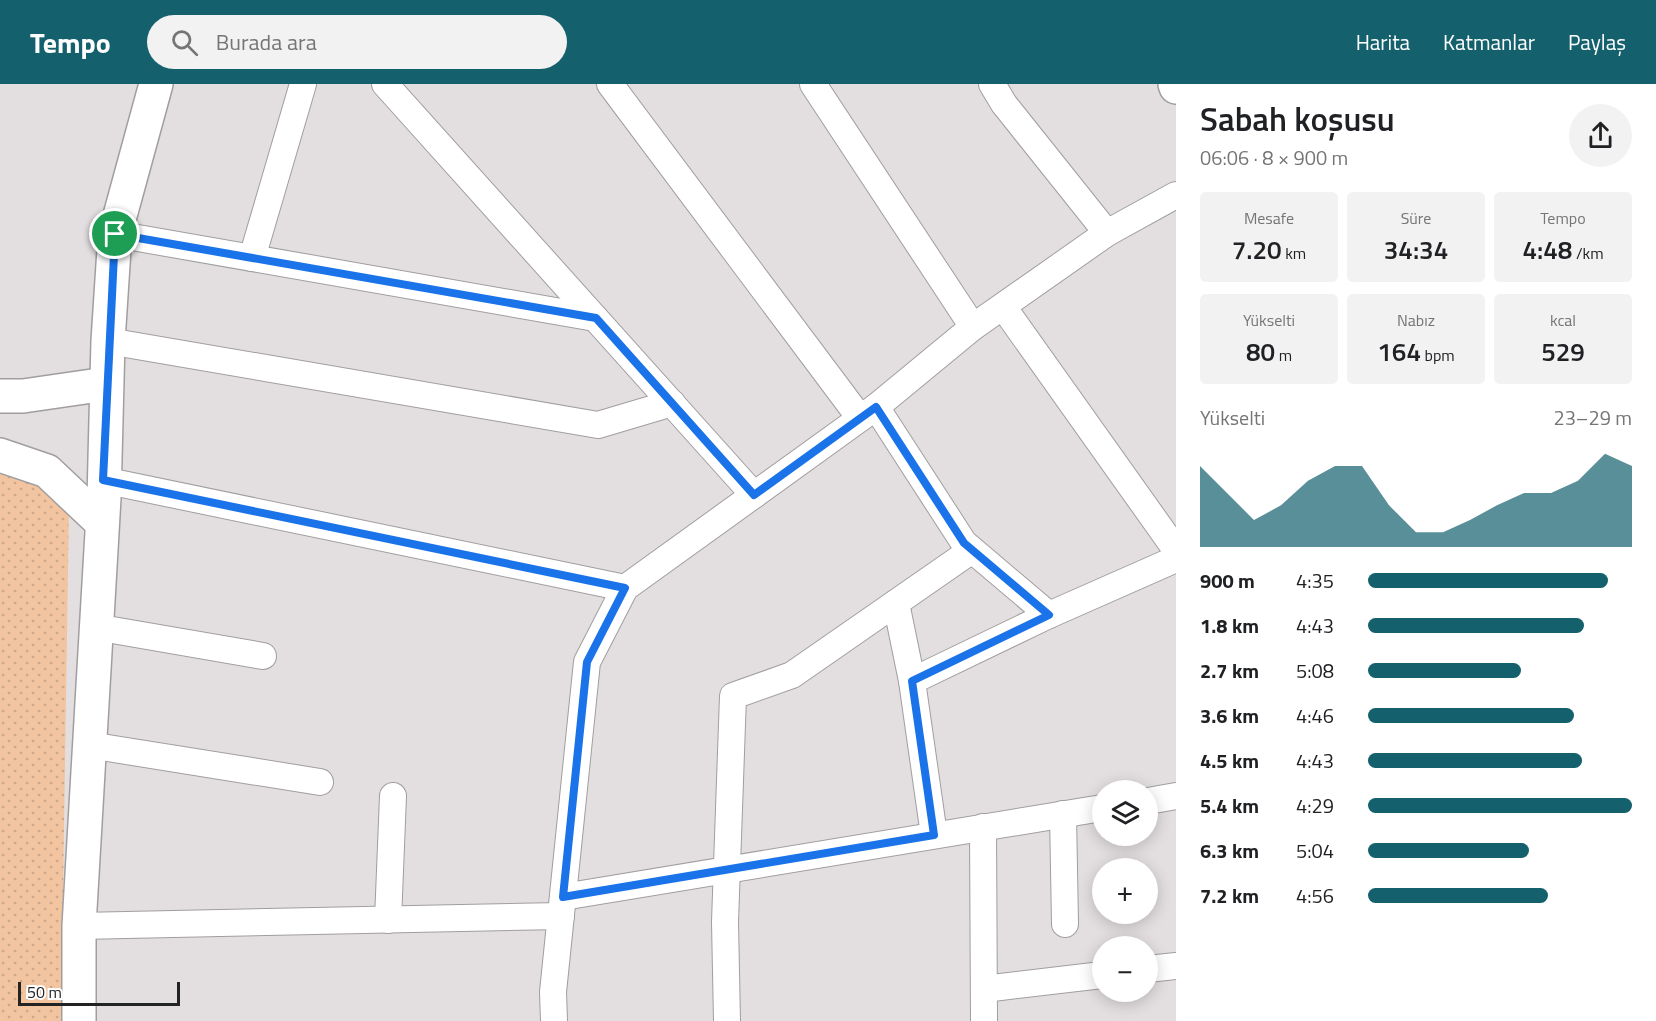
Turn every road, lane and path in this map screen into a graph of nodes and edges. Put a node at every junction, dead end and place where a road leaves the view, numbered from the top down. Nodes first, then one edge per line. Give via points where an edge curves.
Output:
1 (156, 84) edge
2 (303, 84) edge
3 (385, 84) edge
4 (610, 84) edge
5 (813, 84) edge
6 (992, 84) edge
7 (1176, 195) edge
8 (1107, 232) junction
9 (115, 234) junction
10 (252, 258) junction
11 (1004, 308) junction
12 (596, 318) junction
13 (973, 327) junction
14 (108, 340) junction
15 (106, 384) junction
16 (0, 396) edge
17 (672, 403) junction
18 (868, 413) junction
19 (0, 454) edge
20 (103, 480) junction
21 (754, 495) junction
22 (101, 522) junction
23 (972, 550) junction
24 (1176, 550) edge
25 (1176, 559) edge
26 (625, 588) junction
27 (896, 603) junction
28 (1049, 615) junction
29 (95, 627) junction
30 (262, 656) dead end
31 (912, 681) junction
32 (89, 745) junction
33 (320, 782) dead end
34 (393, 796) dead end
35 (1176, 796) edge
36 (1158, 799) edge
37 (1092, 810) edge
38 (1064, 814) junction
39 (983, 827) junction
40 (934, 835) junction
41 (727, 869) junction
42 (562, 906) junction
43 (388, 920) junction
44 (1065, 924) dead end
45 (80, 926) junction
46 (1176, 966) edge
47 (1158, 968) edge
48 (1092, 976) edge
49 (984, 989) junction
50 (79, 1021) edge
51 (554, 1021) edge
52 (727, 1021) edge
53 (984, 1021) edge

1 - 9 main road
2 - 10 street
3 - 12 street
4 - 18 street
5 - 13 street
6 - 8 street
7 - 8 street
8 - 11 street
9 - 10 street
9 - 14 main road
10 - 12 street
11 - 13 street
11 - 24 street
12 - 17 street
13 - 18 street
14 - 15 main road
14 - 17 street via 598,424
15 - 16 main road
15 - 20 main road
17 - 21 street
18 - 21 street
18 - 23 street
19 - 22 main road via 47,471
20 - 22 main road
20 - 26 street
21 - 26 street
22 - 29 main road
23 - 27 street
23 - 28 street
25 - 28 street
26 - 42 street via 587,662
27 - 31 street
27 - 41 street via 792,675 733,696
28 - 31 street
29 - 30 street
29 - 32 main road
31 - 40 street
32 - 33 street
32 - 45 main road
34 - 43 street
35 - 36 street
37 - 38 street
38 - 39 street
38 - 44 street
39 - 40 street
39 - 49 street
40 - 41 street
41 - 42 street
41 - 52 street
42 - 43 street
42 - 51 street via 553,992
43 - 45 street
45 - 50 main road
46 - 47 street
48 - 49 street
49 - 53 street

